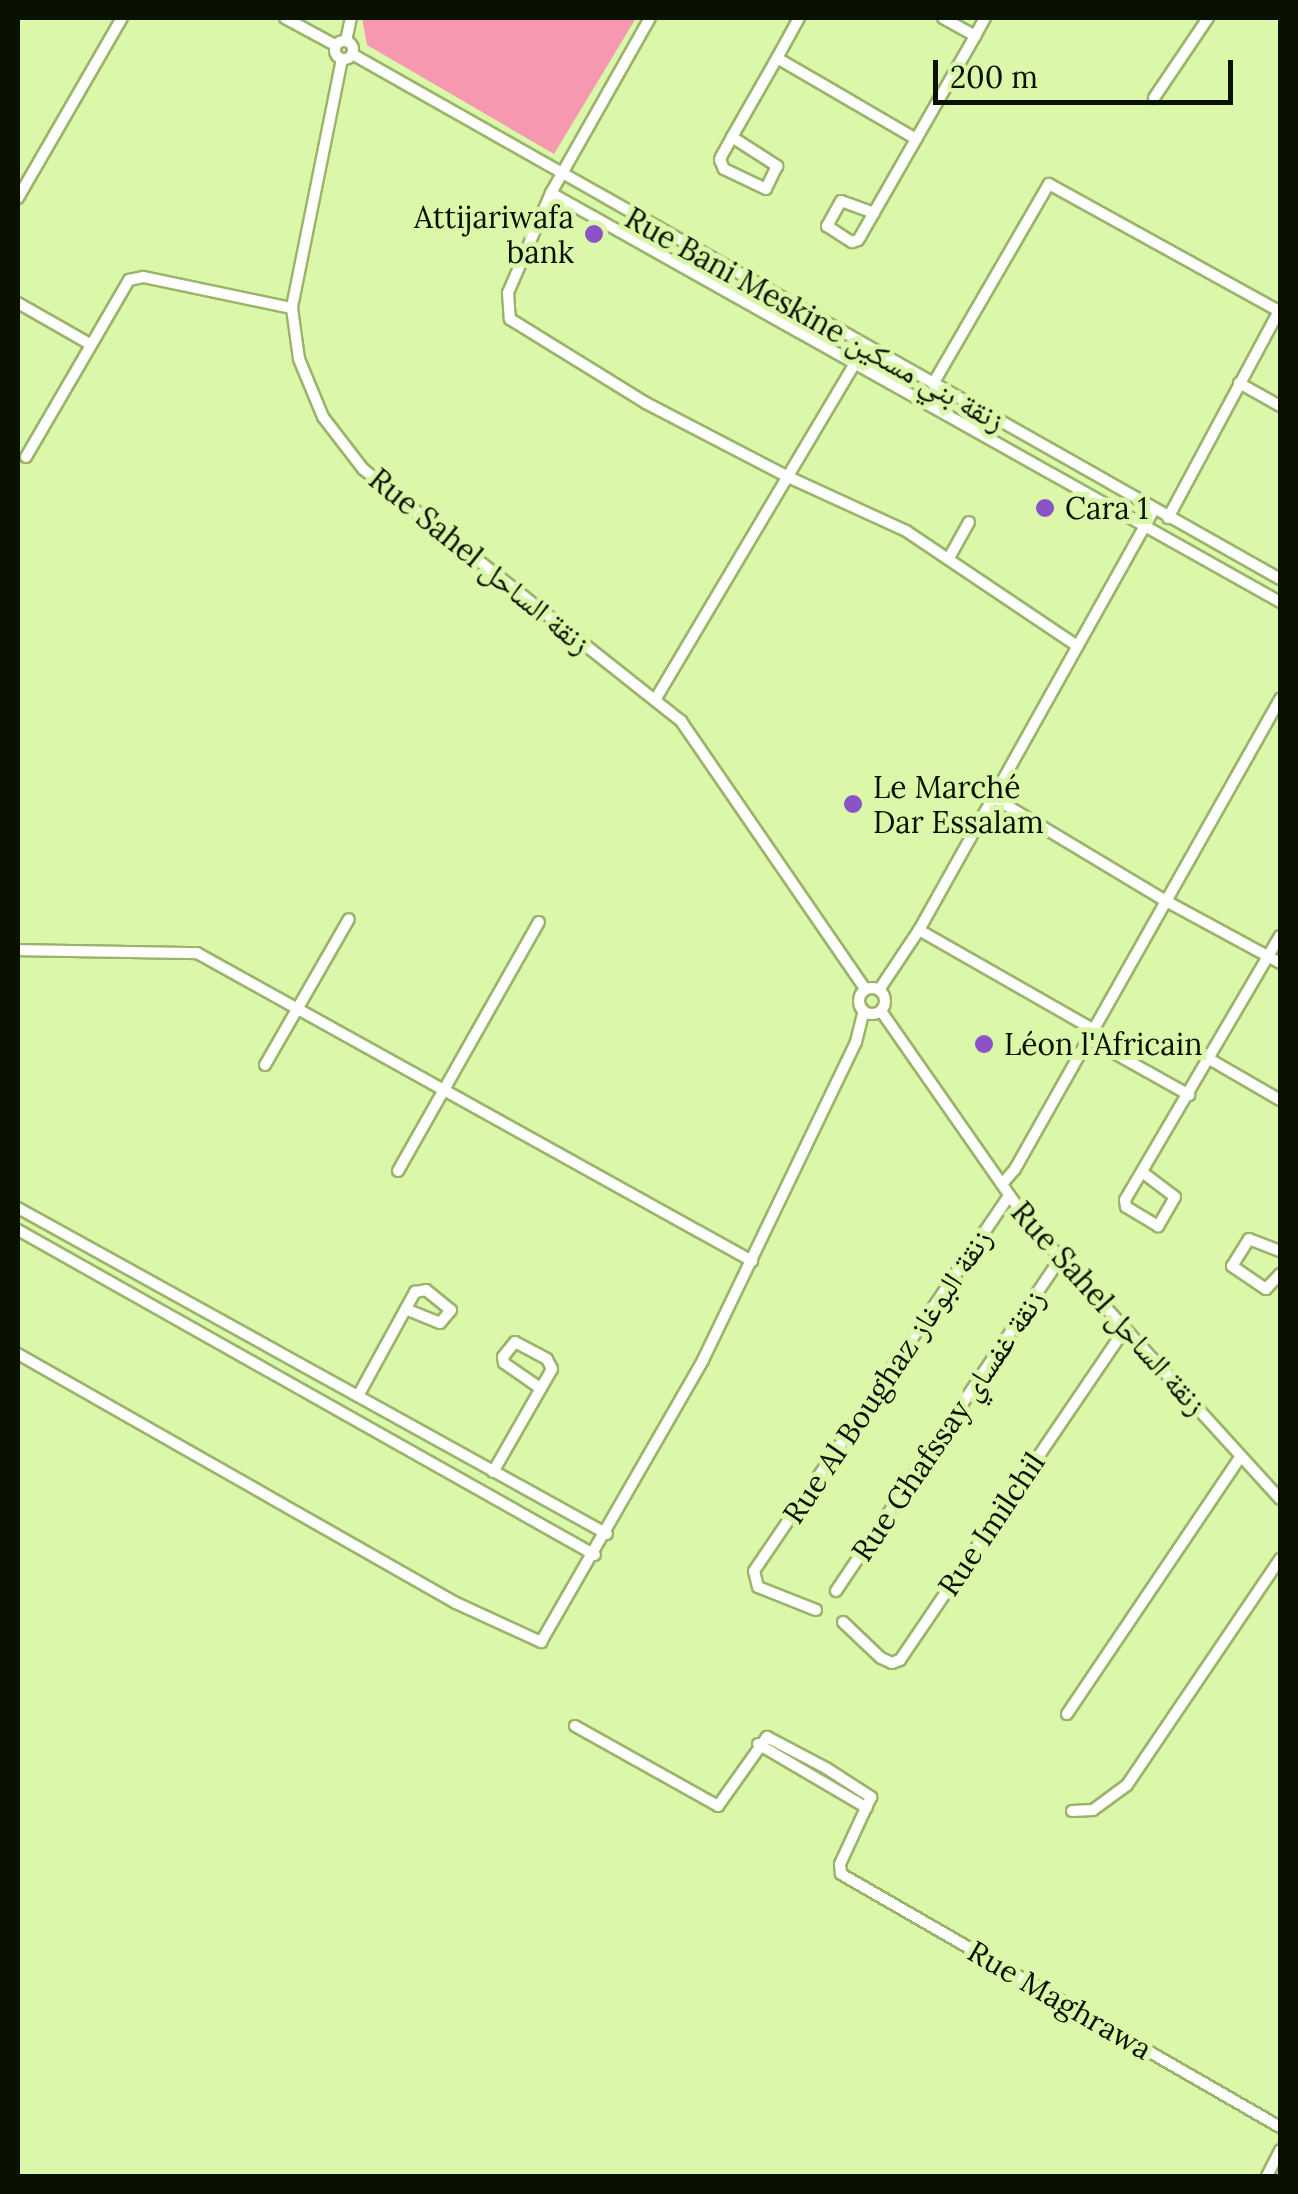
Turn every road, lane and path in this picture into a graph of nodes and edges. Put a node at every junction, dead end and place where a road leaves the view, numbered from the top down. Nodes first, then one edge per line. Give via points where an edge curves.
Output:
1 (122, 18) edge
2 (285, 18) edge
3 (351, 18) edge
4 (650, 18) edge
5 (800, 18) edge
6 (943, 18) edge
7 (985, 18) edge
8 (1208, 18) edge
9 (975, 36) junction
10 (341, 43) junction
11 (347, 57) junction
12 (777, 58) junction
13 (1154, 98) dead end
14 (732, 138) junction
15 (916, 140) junction
16 (560, 176) junction
17 (552, 193) junction
18 (18, 198) edge
19 (874, 213) junction
20 (18, 303) edge
21 (292, 308) junction
22 (1280, 310) edge
23 (90, 344) junction
24 (855, 363) junction
25 (1239, 383) junction
26 (934, 384) junction
27 (1280, 406) edge
28 (26, 457) dead end
29 (786, 476) junction
30 (1154, 509) junction
31 (1168, 518) junction
32 (969, 522) dead end
33 (1143, 528) junction
34 (949, 558) junction
35 (1280, 579) edge
36 (1280, 602) edge
37 (1078, 646) junction
38 (1280, 699) edge
39 (655, 700) junction
40 (991, 796) junction
41 (1166, 902) junction
42 (349, 919) dead end
43 (538, 922) dead end
44 (919, 930) junction
45 (1280, 936) edge
46 (18, 950) edge
47 (1269, 956) junction
48 (1280, 963) edge
49 (866, 990) junction
50 (880, 990) junction
51 (298, 1008) junction
52 (864, 1010) junction
53 (881, 1010) junction
54 (1091, 1034) junction
55 (1211, 1060) junction
56 (265, 1065) dead end
57 (445, 1088) junction
58 (1189, 1095) junction
59 (1280, 1100) edge
60 (398, 1170) dead end
61 (1142, 1172) junction
62 (1002, 1184) junction
63 (1009, 1196) junction
64 (18, 1208) edge
65 (18, 1230) edge
66 (1280, 1251) edge
67 (1060, 1259) junction
68 (752, 1261) junction
69 (1280, 1274) edge
70 (406, 1309) dead end
71 (1124, 1329) junction
72 (18, 1354) edge
73 (302, 1364) junction
74 (290, 1382) junction
75 (540, 1388) junction
76 (358, 1396) junction
77 (1241, 1456) junction
78 (493, 1472) junction
79 (1280, 1498) edge
80 (607, 1534) junction
81 (595, 1554) junction
82 (1280, 1559) edge
83 (836, 1591) dead end
84 (816, 1610) dead end
85 (844, 1622) dead end
86 (1066, 1714) dead end
87 (574, 1726) dead end
88 (1072, 1811) dead end
89 (1280, 2127) edge
90 (1280, 2150) edge
91 (1266, 2176) edge

1 - 18 street
2 - 10 street
3 - 10 street
4 - 16 street
5 - 12 street
6 - 9 street
7 - 9 street
8 - 13 street
9 - 15 street
10 - 11 street via 352,46
10 - 11 street via 336,56
11 - 16 street, Rue Bani Meskine زنقة بني مسكين
11 - 21 street, Rue Sahel زنقة الساحل
12 - 14 street
12 - 15 street
14 - 14 street via 722,166 765,190 777,166
15 - 19 street
16 - 17 street
16 - 26 street, Rue Bani Meskine زنقة بني مسكين
17 - 24 street
17 - 29 street via 508,293 510,319
19 - 19 street via 855,243 827,226 841,200
20 - 23 street
21 - 23 street via 136,277 124,285
21 - 39 street, Rue Sahel زنقة الساحل via 305,377 346,450
22 - 25 street
22 - 26 street via 1049,184
23 - 28 street
24 - 29 street
24 - 33 street
25 - 27 street
25 - 31 street
26 - 30 street, Rue Bani Meskine زنقة بني مسكين
29 - 34 street
29 - 39 street
30 - 31 street, Rue Bani Meskine زنقة بني مسكين
30 - 33 street
31 - 35 street, Rue Bani Meskine زنقة بني مسكين
32 - 34 street
33 - 36 street
33 - 37 street
34 - 37 street
37 - 40 street
38 - 41 street
39 - 49 street, Rue Sahel زنقة الساحل via 690,732
40 - 41 street
40 - 44 street
41 - 47 street
41 - 54 street
42 - 51 street
43 - 57 street
44 - 50 street
44 - 54 street
45 - 47 street
46 - 51 street via 197,953
47 - 48 street
47 - 55 street
49 - 50 street
49 - 52 street
50 - 53 street
51 - 56 street
51 - 57 street
52 - 53 street
52 - 68 street via 856,1042
53 - 62 street, Rue Sahel زنقة الساحل
54 - 58 street
54 - 62 street
55 - 58 street
55 - 59 street
57 - 60 street
57 - 68 street
58 - 61 street
61 - 61 street via 1175,1197 1158,1226 1124,1205
62 - 63 street, Rue Sahel زنقة الساحل
63 - 67 street, Rue Sahel زنقة الساحل
63 - 84 street, Rue Al Boughaz زنقة البوغاز via 754,1571 755,1584
64 - 73 street
65 - 74 street
66 - 69 street via 1249,1239 1232,1266 1266,1289
67 - 71 street, Rue Sahel زنقة الساحل
67 - 83 street, Rue Ghafssay زنقة غفساي
68 - 80 street
70 - 76 street
71 - 77 street, Rue Sahel زنقة الساحل
71 - 85 street, Rue Imilchil via 900,1660 881,1658
72 - 81 street via 532,1642 546,1638
73 - 74 street
73 - 76 street
74 - 81 street
75 - 75 street via 551,1364 515,1342 504,1364
75 - 78 street
76 - 78 street
77 - 79 street, Rue Sahel زنقة الساحل
77 - 86 street
78 - 80 street
80 - 81 street
82 - 88 street via 1127,1786 1103,1806
87 - 89 street, Rue Maghrawa via 718,1806 758,1744 771,1737 826,1768 869,1794 840,1872
90 - 91 street

